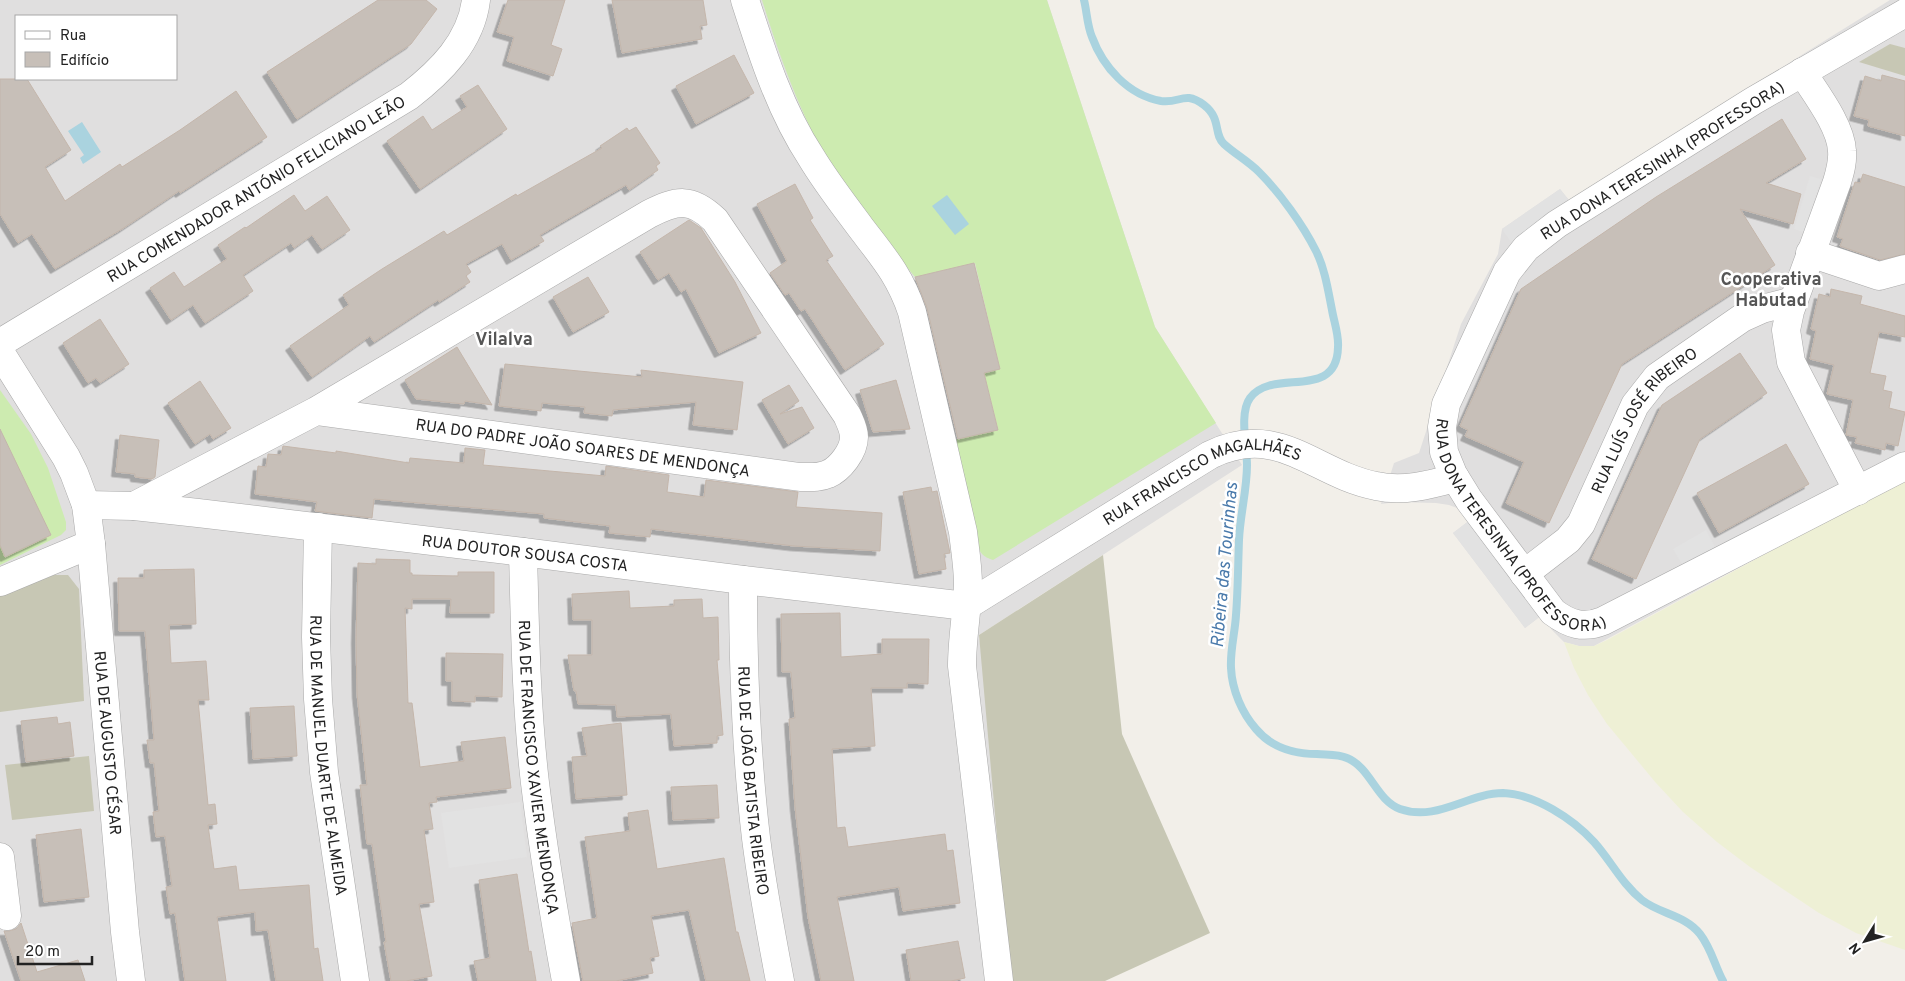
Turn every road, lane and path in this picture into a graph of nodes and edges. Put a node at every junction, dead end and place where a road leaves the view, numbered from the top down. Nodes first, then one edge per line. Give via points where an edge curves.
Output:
1 (476, 0) edge
2 (745, 0) edge
3 (1905, 13) edge
4 (1802, 72) junction
5 (1810, 253) junction
6 (1905, 269) edge
7 (1793, 300) junction
8 (0, 343) edge
9 (0, 352) edge
10 (316, 411) junction
11 (1905, 466) edge
12 (1455, 478) junction
13 (1858, 491) junction
14 (86, 505) junction
15 (134, 506) junction
16 (318, 527) junction
17 (91, 544) junction
18 (523, 552) junction
19 (1524, 574) junction
20 (743, 580) junction
21 (0, 582) edge
22 (966, 606) junction
23 (0, 857) edge
24 (7, 916) dead end
25 (131, 981) edge
26 (354, 981) edge
27 (566, 981) edge
28 (780, 981) edge
29 (998, 981) edge

1 - 8 street, RUA COMENDADOR ANTÓNIO FELICIANO LEÃO via 470,26 459,45 430,79 408,96
2 - 22 street via 774,82 798,136 906,292 963,532 968,583
3 - 4 street, RUA DONA TERESINHA (PROFESSORA)
4 - 5 street via 1836,130 1842,150 1837,182
4 - 12 street, RUA DONA TERESINHA (PROFESSORA) via 1557,224 1516,261 1499,286 1446,404 1442,439
5 - 6 street via 1879,276
5 - 7 street
7 - 13 street via 1786,330 1792,362
7 - 19 street, RUA LUÍS JOSÉ RIBEIRO via 1742,318 1657,377 1635,405 1580,524 1568,540
9 - 14 street, RUA DE AUGUSTO CÉSAR via 66,457
10 - 10 street, RUA DO PADRE JOÃO SOARES DE MENDONÇA via 800,477 829,474 845,459 854,437 847,415 715,220 691,203 678,202 649,214
10 - 15 street
11 - 13 street, RUA DONA TERESINHA (PROFESSORA)
12 - 19 street, RUA DONA TERESINHA (PROFESSORA)
12 - 22 street, RUA FRANCISCO MAGALHÃES via 1413,488 1382,488 1355,480 1284,448 1250,443 1231,446 1210,455
13 - 19 street, RUA DONA TERESINHA (PROFESSORA) via 1594,625 1573,624 1553,612
14 - 15 street, RUA DOUTOR SOUSA COSTA
14 - 17 street, RUA DE AUGUSTO CÉSAR
15 - 16 street, RUA DOUTOR SOUSA COSTA
16 - 18 street, RUA DOUTOR SOUSA COSTA
16 - 26 street, RUA DE MANUEL DUARTE DE ALMEIDA via 318,699 324,772
17 - 21 street
17 - 25 street, RUA DE AUGUSTO CÉSAR
18 - 20 street, RUA DOUTOR SOUSA COSTA
18 - 27 street, RUA DE FRANCISCO XAVIER MENDONÇA via 526,670 535,782
20 - 22 street, RUA DOUTOR SOUSA COSTA
20 - 28 street, RUA DE JOÃO BATISTA RIBEIRO via 748,760 756,840
22 - 29 street via 962,666
23 - 24 street

